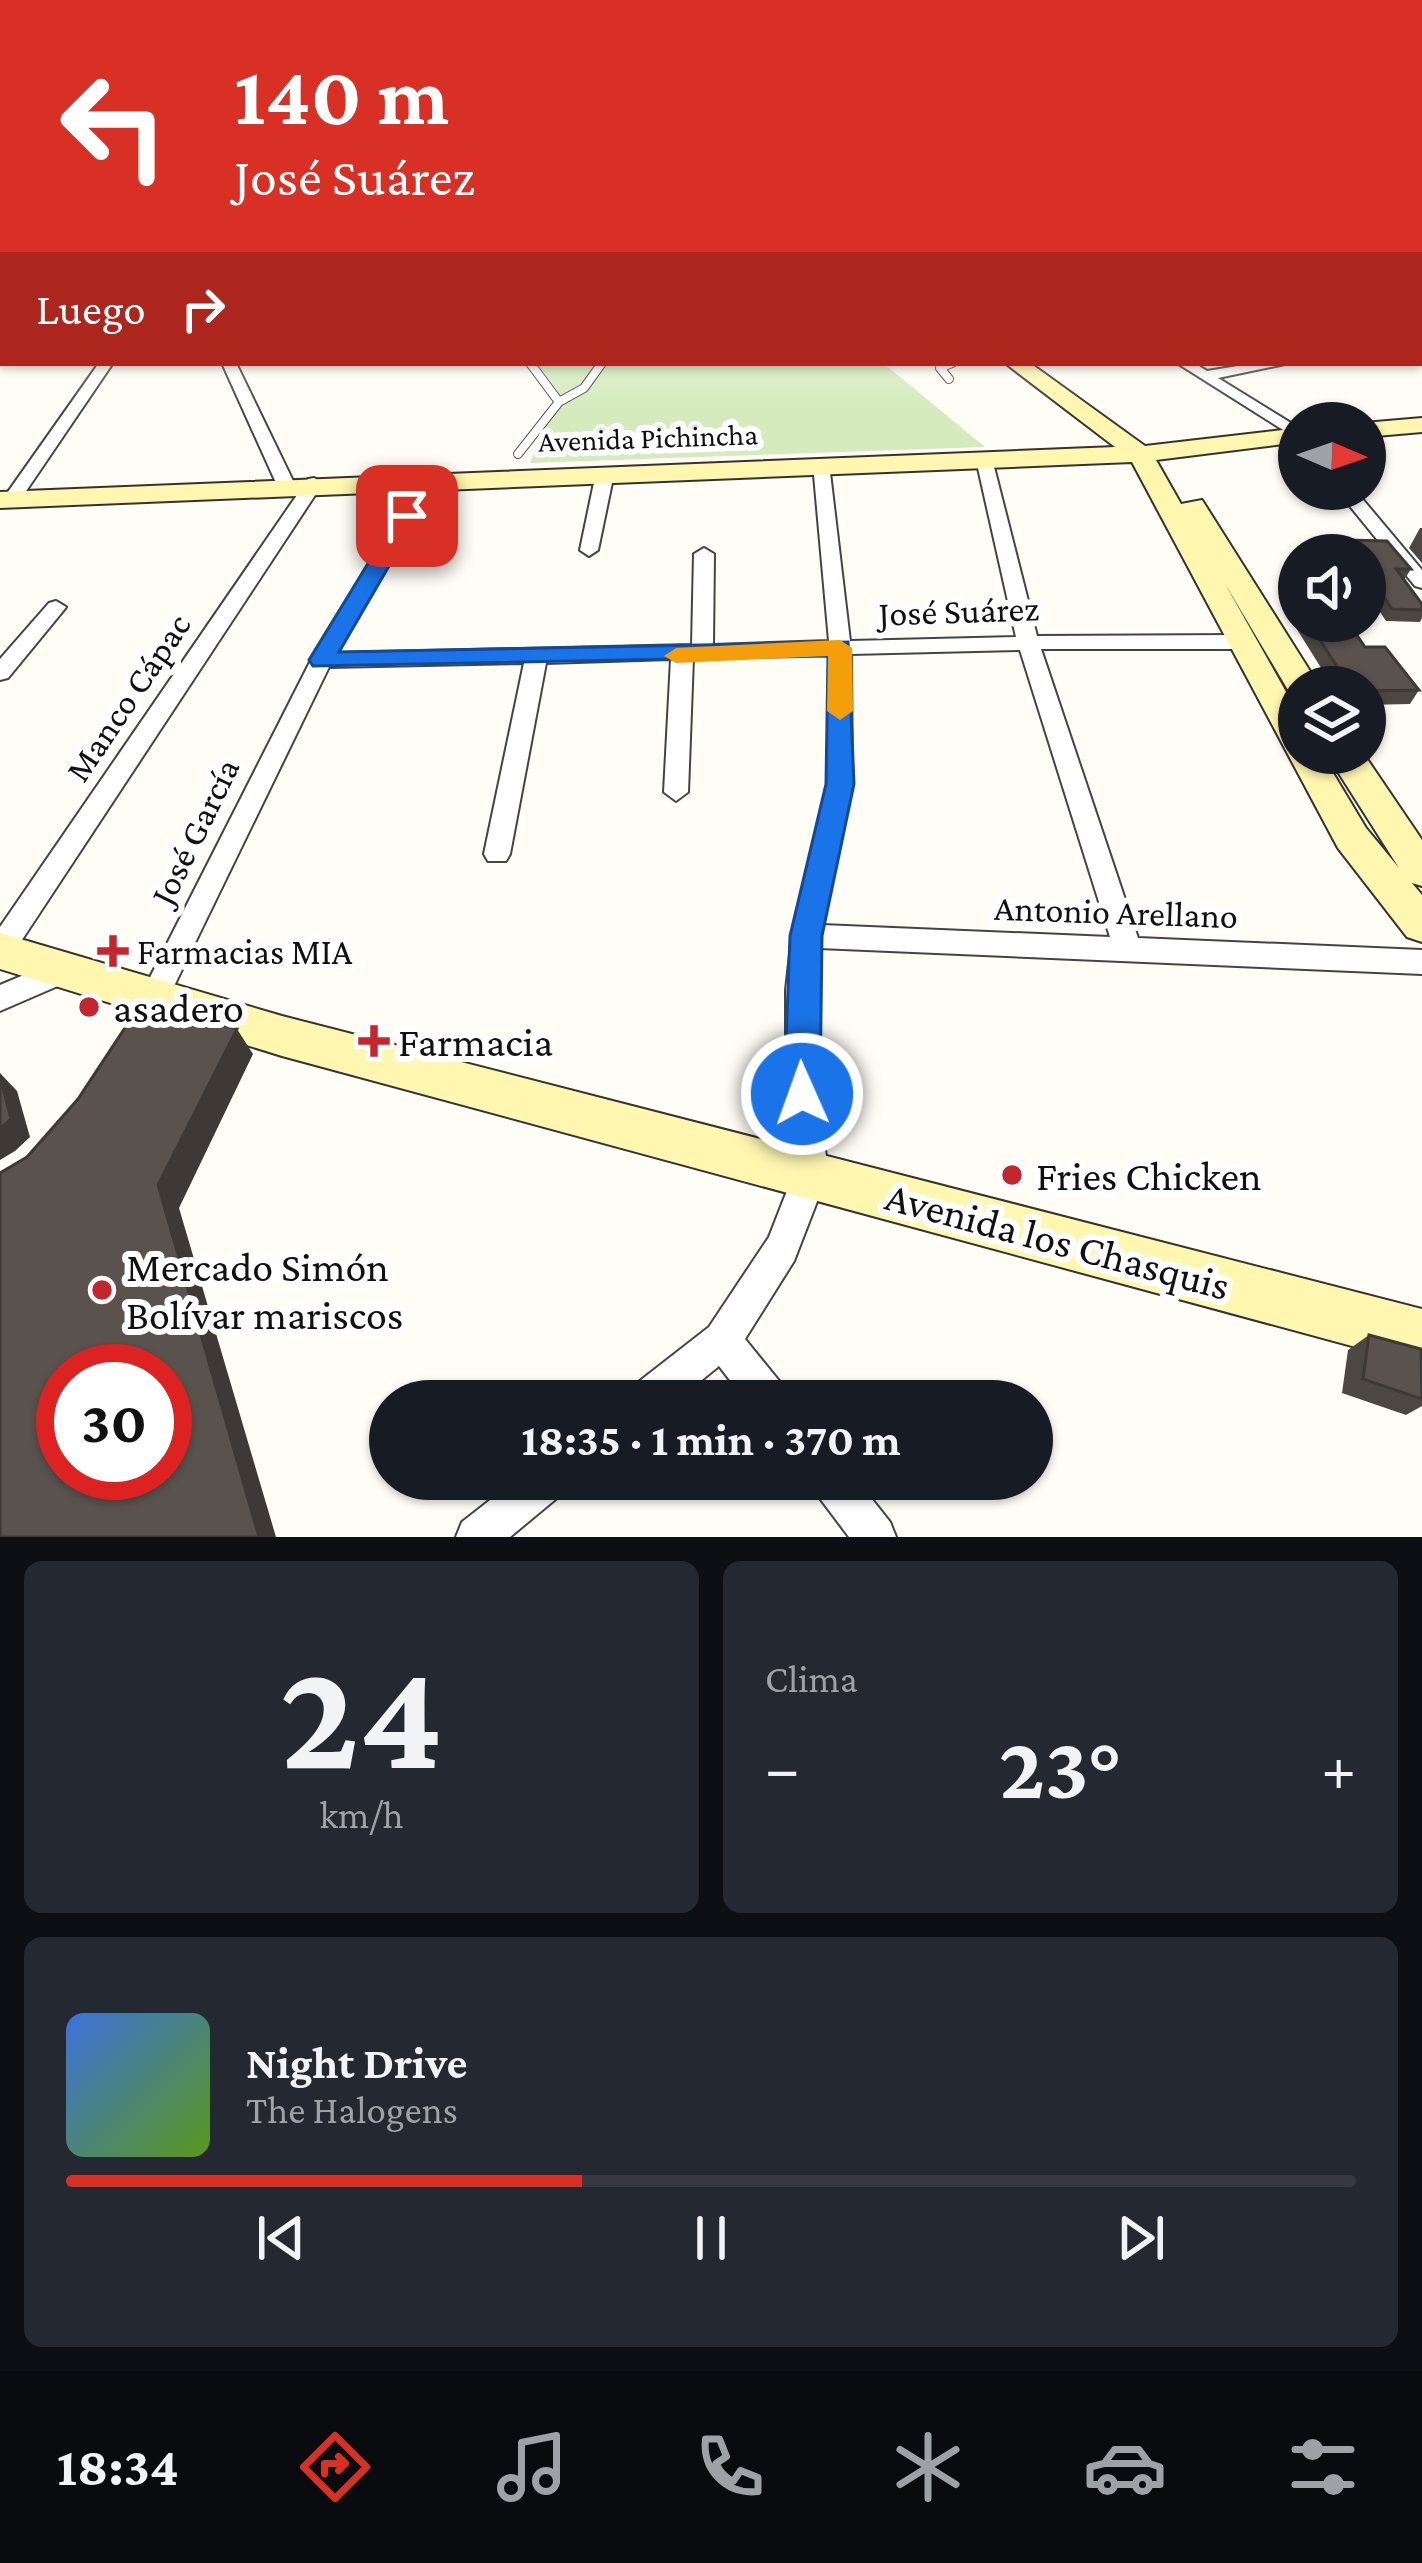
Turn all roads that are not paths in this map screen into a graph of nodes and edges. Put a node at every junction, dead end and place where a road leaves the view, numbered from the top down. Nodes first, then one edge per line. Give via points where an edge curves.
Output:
1 (104, 366) edge
2 (231, 366) edge
3 (532, 366) edge
4 (600, 366) edge
5 (945, 366) edge
6 (1020, 366) edge
7 (1043, 366) edge
8 (1188, 366) edge
9 (1265, 366) edge
10 (1203, 376) junction
11 (949, 379) dead end
12 (559, 402) junction
13 (1278, 422) edge
14 (1422, 425) edge
15 (1386, 428) edge
16 (1278, 438) edge
17 (1150, 453) junction
18 (518, 454) dead end
19 (984, 459) junction
20 (821, 464) junction
21 (605, 473) junction
22 (429, 480) junction
23 (300, 484) junction
24 (6, 499) edge
25 (1362, 510) edge
26 (589, 550) dead end
27 (704, 554) dead end
28 (1422, 582) edge
29 (56, 607) dead end
30 (1027, 640) junction
31 (1239, 642) junction
32 (840, 648) junction
33 (692, 655) junction
34 (536, 659) junction
35 (322, 660) junction
36 (1289, 666) edge
37 (0, 673) edge
38 (1278, 709) edge
39 (1315, 774) edge
40 (1357, 774) edge
41 (676, 792) dead end
42 (497, 854) dead end
43 (1422, 871) edge
44 (1422, 926) edge
45 (806, 936) junction
46 (1127, 947) junction
47 (0, 950) edge
48 (1422, 962) edge
49 (64, 970) junction
50 (0, 998) edge
51 (145, 1014) junction
52 (811, 1173) junction
53 (1422, 1337) edge
54 (722, 1340) junction
55 (672, 1380) edge
56 (753, 1380) edge
57 (524, 1500) edge
58 (846, 1500) edge
59 (480, 1536) edge
60 (875, 1537) edge

1 - 24 street
2 - 23 street
3 - 12 lane
4 - 12 lane via 584,388
5 - 11 lane
6 - 17 main road
7 - 17 main road
8 - 10 street
9 - 10 street
10 - 13 street
12 - 18 lane
14 - 15 main road
16 - 17 main road, Avenida Pichincha
17 - 19 main road, Avenida Pichincha
17 - 31 main road
17 - 36 main road
19 - 20 main road, Avenida Pichincha
19 - 30 street
20 - 21 main road, Avenida Pichincha
20 - 32 street
21 - 22 main road, Avenida Pichincha
21 - 26 street
22 - 23 main road, Avenida Pichincha
22 - 35 street, José García
23 - 24 main road, Avenida Pichincha
23 - 47 street, Manco Cápac
25 - 28 street
27 - 33 street
29 - 37 street
30 - 31 street, José Suárez
30 - 32 street, José Suárez
30 - 46 street
31 - 38 main road
32 - 33 street, José Suárez
32 - 45 street via 840,784
33 - 34 street, José Suárez
33 - 41 street
34 - 35 street, José Suárez
34 - 42 street
35 - 51 street, José García
39 - 44 main road via 1352,838
40 - 43 main road
45 - 46 street, Antonio Arellano
45 - 52 street via 800,1033
46 - 48 street, Antonio Arellano
47 - 49 main road, Avenida los Chasquis
49 - 50 street
49 - 51 main road, Avenida los Chasquis
51 - 52 main road, Avenida los Chasquis via 282,1036
52 - 53 main road, Avenida los Chasquis
52 - 54 street via 782,1250
54 - 55 street
54 - 56 street
57 - 59 street
58 - 60 street

